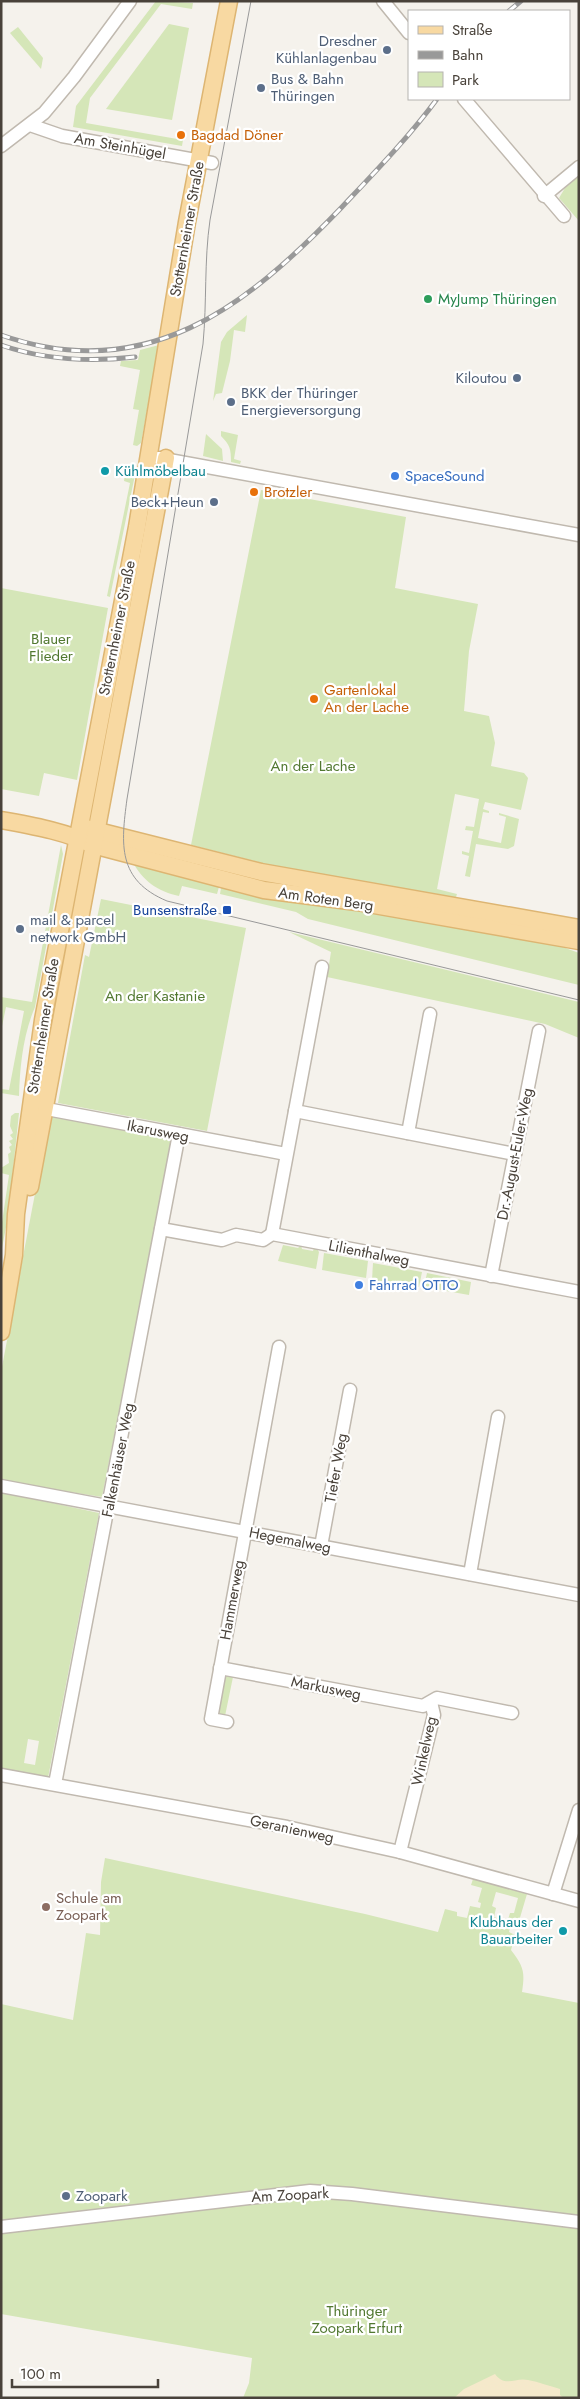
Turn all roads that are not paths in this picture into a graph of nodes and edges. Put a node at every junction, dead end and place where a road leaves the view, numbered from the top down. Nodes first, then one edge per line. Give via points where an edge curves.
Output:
1 (130, 1) edge
2 (229, 1) edge
3 (383, 1) edge
4 (408, 32) edge
5 (465, 100) edge
6 (30, 125) junction
7 (1, 146) edge
8 (205, 161) junction
9 (579, 167) edge
10 (544, 196) junction
11 (564, 216) dead end
12 (148, 458) junction
13 (166, 458) junction
14 (579, 535) edge
15 (1, 809) edge
16 (1, 820) edge
17 (78, 831) junction
18 (95, 837) junction
19 (579, 928) edge
20 (579, 941) edge
21 (322, 967) dead end
22 (430, 1014) dead end
23 (539, 1032) dead end
24 (38, 1108) junction
25 (295, 1111) junction
26 (408, 1133) junction
27 (179, 1134) junction
28 (286, 1154) junction
29 (515, 1154) junction
30 (161, 1229) junction
31 (272, 1234) junction
32 (491, 1276) junction
33 (579, 1292) edge
34 (4, 1297) edge
35 (1, 1332) edge
36 (279, 1347) dead end
37 (350, 1390) dead end
38 (498, 1417) dead end
39 (1, 1486) edge
40 (110, 1506) junction
41 (244, 1532) junction
42 (321, 1546) junction
43 (470, 1574) junction
44 (579, 1595) edge
45 (220, 1668) junction
46 (431, 1702) junction
47 (512, 1713) dead end
48 (227, 1722) dead end
49 (1, 1775) edge
50 (55, 1784) junction
51 (579, 1810) edge
52 (400, 1852) junction
53 (553, 1894) junction
54 (579, 1902) edge
55 (579, 2222) edge
56 (1, 2227) edge

1 - 6 street via 74,77
2 - 8 main road, Stotternheimer Straße
3 - 4 street
5 - 10 street
6 - 7 street
6 - 8 street, Am Steinhügel via 62,136
8 - 12 main road, Stotternheimer Straße
9 - 10 street
10 - 11 street
12 - 13 street
12 - 17 main road, Stotternheimer Straße
13 - 14 street
13 - 18 main road, Stotternheimer Straße
15 - 17 main road
16 - 17 main road
17 - 18 main road, Am Roten Berg
17 - 24 main road, Stotternheimer Straße via 36,1060
18 - 19 main road, Am Roten Berg via 270,874
18 - 20 main road, Am Roten Berg via 264,890 357,902
18 - 24 main road, Stotternheimer Straße
21 - 25 street
22 - 26 street
23 - 29 street, Dr.-August-Euler-Weg
24 - 27 street, Ikarusweg
24 - 34 main road, Stotternheimer Straße
25 - 26 street
25 - 28 street
26 - 29 street
27 - 28 street, Ikarusweg
27 - 30 street, Falkenhäuser Weg
28 - 31 street
29 - 32 street, Dr.-August-Euler-Weg
30 - 31 street, Lilienthalweg via 222,1240 236,1235 263,1240
30 - 40 street, Falkenhäuser Weg
31 - 32 street, Lilienthalweg
32 - 33 street, Lilienthalweg
34 - 35 main road, Stotternheimer Straße
36 - 41 street, Hammerweg
37 - 42 street, Tiefer Weg
38 - 43 street
39 - 40 street, Hegemalweg
40 - 41 street, Hegemalweg
40 - 50 street, Falkenhäuser Weg
41 - 42 street, Hegemalweg
41 - 45 street, Hammerweg
42 - 43 street, Hegemalweg
43 - 44 street, Hegemalweg
45 - 46 street, Markusweg via 423,1706
45 - 48 street, Hammerweg via 211,1719
46 - 47 street, Winkelweg via 437,1698
46 - 52 street, Winkelweg via 434,1715
49 - 50 street, Geranienweg
50 - 52 street, Geranienweg
51 - 53 street
52 - 53 street, Geranienweg
53 - 54 street, Geranienweg
55 - 56 street, Am Zoopark via 310,2191

